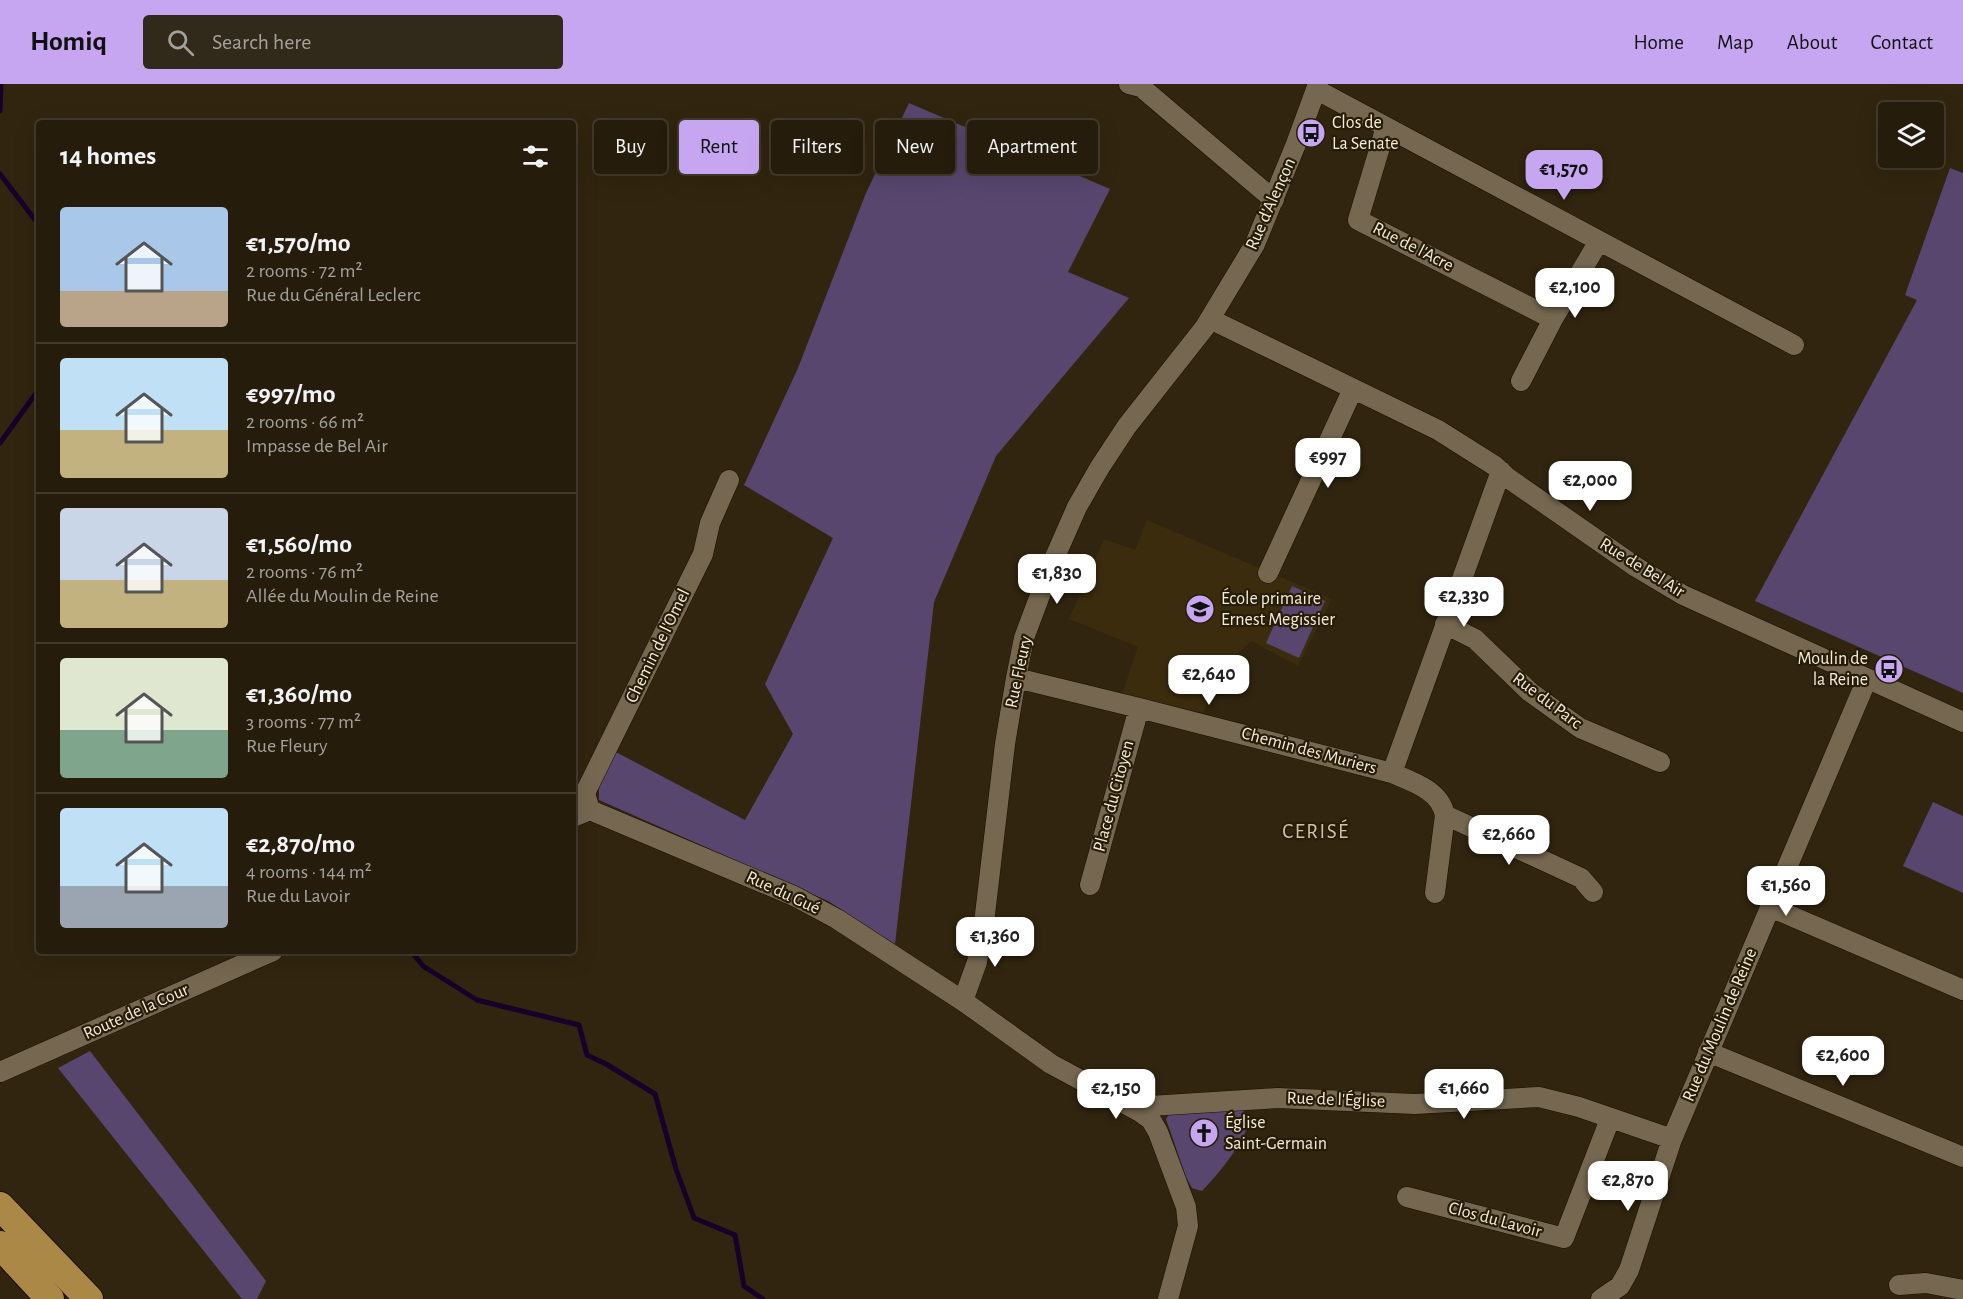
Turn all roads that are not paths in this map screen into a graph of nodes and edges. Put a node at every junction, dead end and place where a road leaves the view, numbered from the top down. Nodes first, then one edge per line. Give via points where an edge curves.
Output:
1 (1129, 84) edge
2 (1318, 87) edge
3 (1386, 127) junction
4 (1274, 200) junction
5 (1599, 241) junction
6 (1210, 319) junction
7 (1553, 319) junction
8 (1794, 345) dead end
9 (1521, 381) dead end
10 (1353, 389) junction
11 (1501, 471) junction
12 (729, 480) dead end
13 (1268, 573) dead end
14 (1445, 624) junction
15 (1016, 678) junction
16 (1868, 679) junction
17 (1139, 708) junction
18 (1963, 723) edge
19 (1660, 762) dead end
20 (1392, 773) junction
21 (581, 814) edge
22 (1445, 815) junction
23 (1090, 885) dead end
24 (1593, 892) dead end
25 (1435, 893) dead end
26 (1770, 907) junction
27 (266, 954) edge
28 (1963, 990) edge
29 (963, 1000) junction
30 (1708, 1052) junction
31 (0, 1072) edge
32 (1140, 1112) junction
33 (1610, 1119) junction
34 (1671, 1139) junction
35 (1963, 1157) edge
36 (1407, 1197) dead end
37 (0, 1206) edge
38 (0, 1245) edge
39 (1899, 1285) dead end
40 (1963, 1290) edge
41 (50, 1299) edge
42 (89, 1299) edge
43 (1168, 1299) edge
44 (1601, 1299) edge

1 - 4 street via 1141,87
2 - 3 street
2 - 4 street, Rue d'Alençon
3 - 5 street
3 - 7 street, Rue de l'Acre via 1358,220
4 - 6 street, Rue d'Alençon via 1255,244
5 - 7 street
5 - 8 street
6 - 10 street, Rue de Bel Air
6 - 15 street, Rue Fleury via 1126,426 1077,507 1024,638
7 - 9 street
10 - 11 street, Rue de Bel Air via 1438,430
10 - 13 street
11 - 14 street
11 - 16 street, Rue de Bel Air via 1636,567 1683,595
12 - 21 street, Chemin de l'Omel via 710,523 703,554 585,793
14 - 19 street, Rue du Parc via 1475,639 1530,692 1581,728
14 - 20 street
15 - 17 street, Chemin des Muriers
15 - 29 street, Rue Fleury via 984,923 977,962
16 - 18 street, Rue de Bel Air
16 - 26 street, Rue du Moulin de Reine
17 - 20 street, Chemin des Muriers
17 - 23 street, Place du Citoyen
20 - 22 street, Chemin des Muriers via 1433,794
21 - 29 street, Rue du Gué via 794,896
22 - 24 street via 1581,878
22 - 25 street
26 - 28 street
26 - 30 street, Rue du Moulin de Reine
27 - 31 street, Route de la Cour
29 - 32 street, Rue du Gué via 1052,1064
30 - 34 street, Rue du Moulin de Reine
30 - 35 street
32 - 33 street, Rue de l'Église via 1150,1106 1278,1098 1415,1104 1539,1097
32 - 43 street via 1158,1132 1186,1207 1188,1226
33 - 34 street, Rue de l'Église
33 - 36 street, Clos du Lavoir via 1563,1238
34 - 44 street, Rue du Moulin de Reine via 1629,1270 1620,1286
37 - 42 highway
38 - 41 highway
39 - 40 street via 1926,1283

